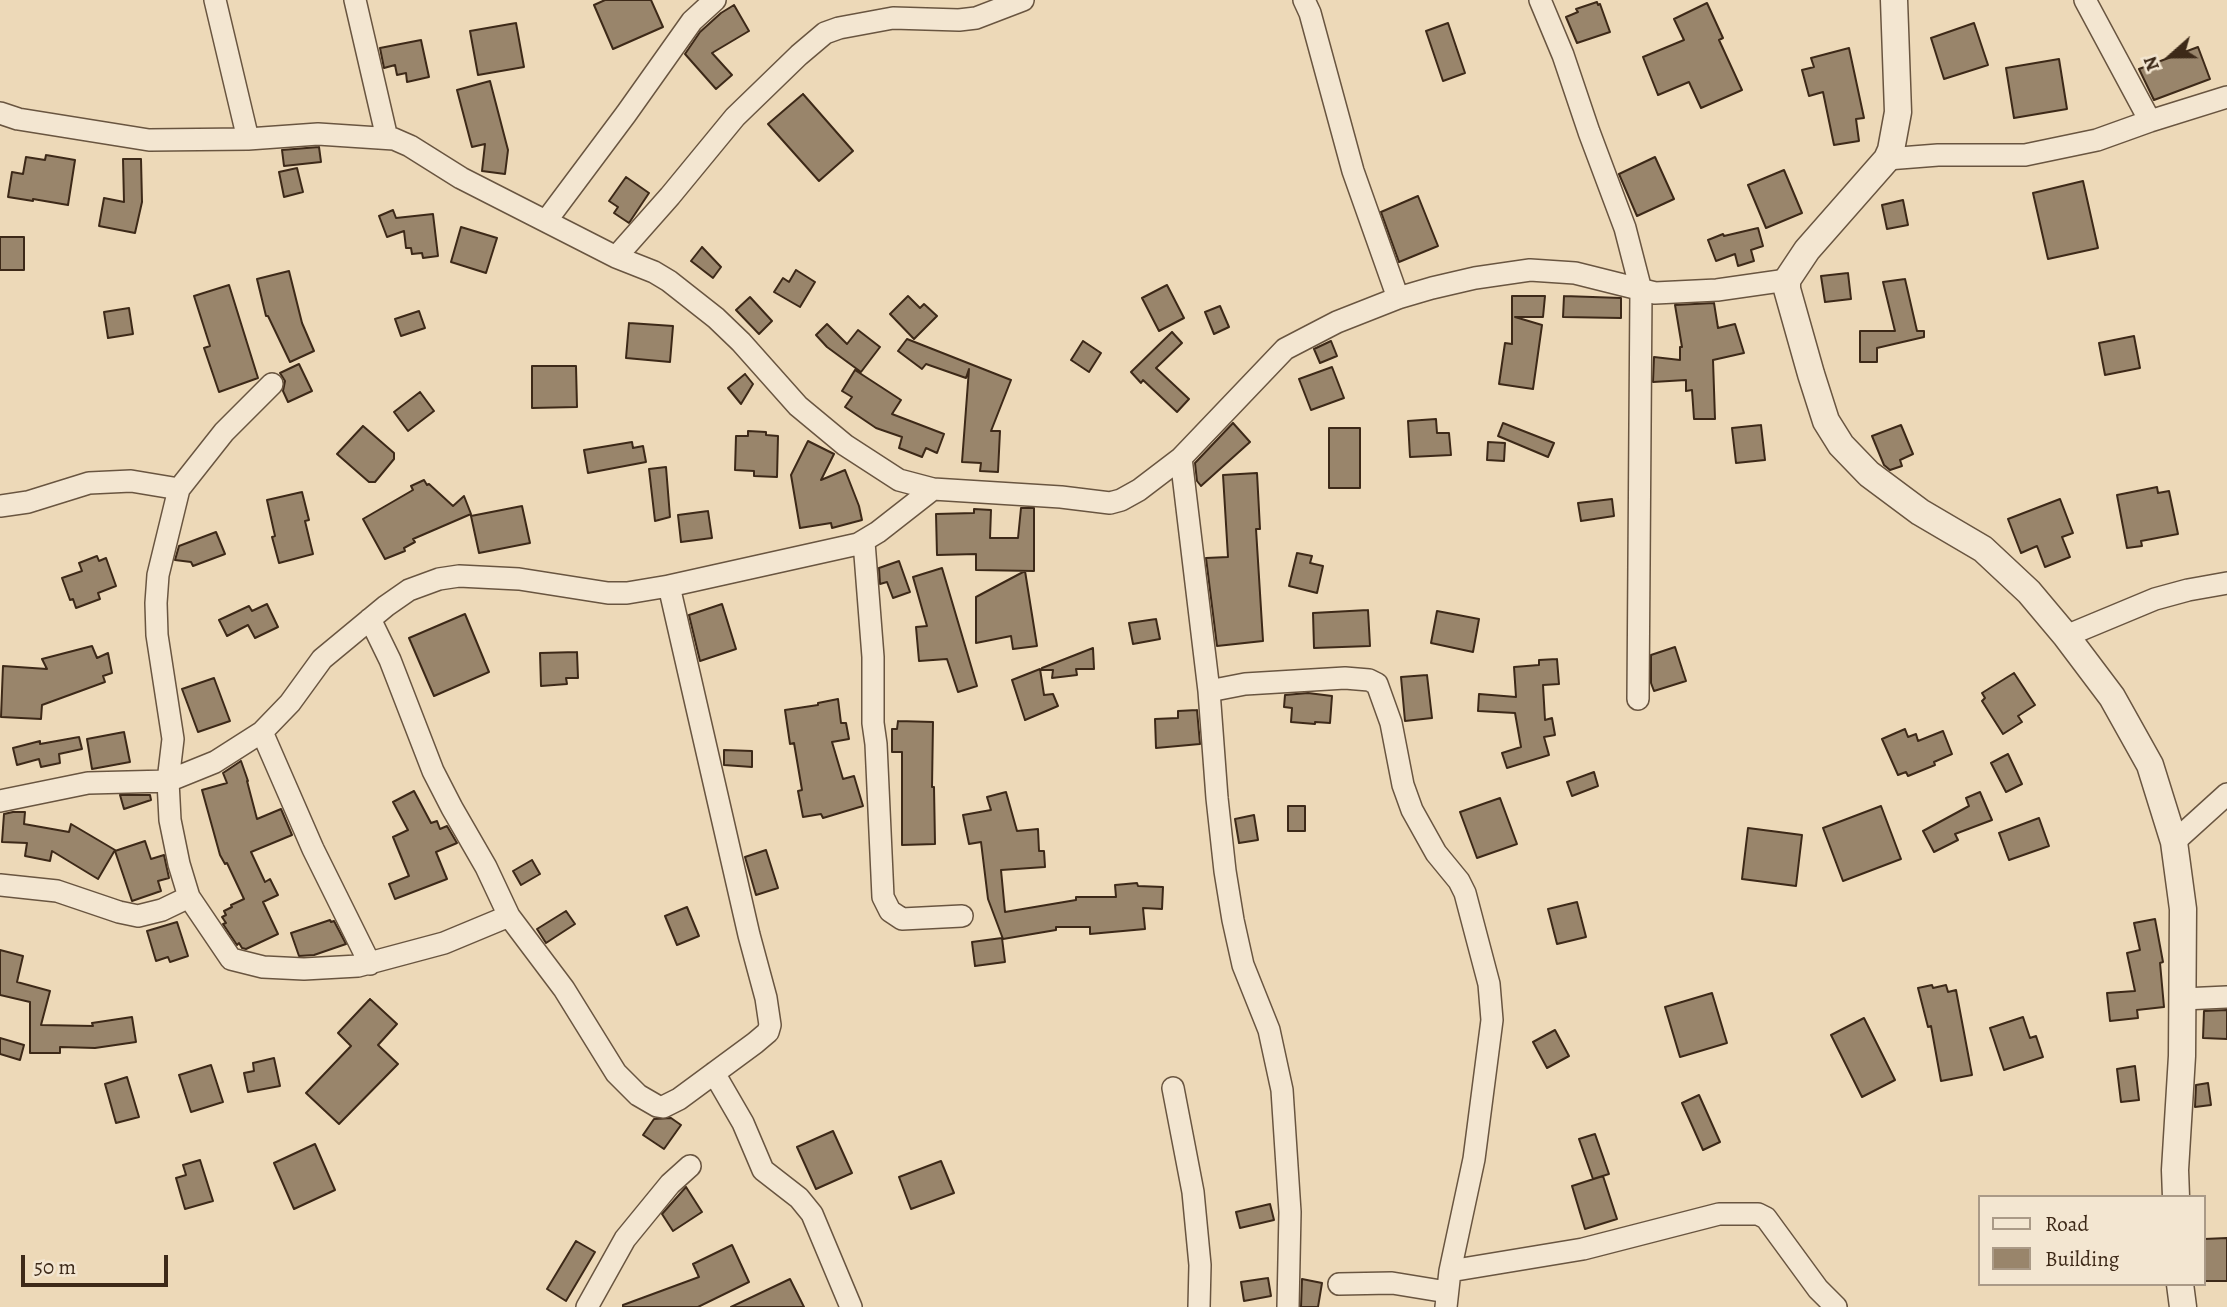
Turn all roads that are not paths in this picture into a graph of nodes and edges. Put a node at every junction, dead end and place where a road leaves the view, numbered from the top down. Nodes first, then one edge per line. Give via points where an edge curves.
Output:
1 (215, 0) edge
2 (355, 0) edge
3 (715, 0) edge
4 (1023, 0) edge
5 (1304, 0) edge
6 (1540, 0) edge
7 (1894, 0) edge
8 (2085, 0) edge
9 (2227, 97) edge
10 (0, 113) edge
11 (2150, 121) junction
12 (387, 138) junction
13 (248, 139) junction
14 (1887, 159) junction
15 (546, 221) junction
16 (616, 257) junction
17 (1787, 280) junction
18 (1641, 290) junction
19 (1398, 298) junction
20 (272, 384) dead end
21 (1181, 458) junction
22 (178, 489) junction
23 (933, 489) junction
24 (0, 506) edge
25 (864, 542) junction
26 (2227, 583) edge
27 (670, 586) junction
28 (370, 619) junction
29 (2066, 636) junction
30 (1209, 691) junction
31 (1638, 699) dead end
32 (262, 732) junction
33 (168, 781) junction
34 (2227, 794) edge
35 (0, 801) edge
36 (2174, 842) junction
37 (0, 885) edge
38 (189, 897) junction
39 (509, 916) junction
40 (962, 916) dead end
41 (370, 964) junction
42 (2227, 997) edge
43 (2183, 999) junction
44 (714, 1073) junction
45 (1173, 1088) dead end
46 (691, 1166) dead end
47 (2176, 1195) edge
48 (1450, 1270) junction
49 (1339, 1284) dead end
50 (2180, 1286) edge
51 (1447, 1300) edge
52 (587, 1307) edge
53 (851, 1307) edge
54 (1199, 1307) edge
55 (1288, 1307) edge
56 (1836, 1307) edge
57 (2183, 1307) edge

1 - 13 street
2 - 12 street
3 - 15 street via 692,21
4 - 16 street via 976,18 893,18 825,33 735,117
5 - 19 street via 1353,172
6 - 18 street via 1625,228
7 - 14 street via 1898,112
8 - 11 street
9 - 11 street
10 - 13 street via 149,140
11 - 14 street via 2097,140 2025,155
12 - 13 street via 318,134
12 - 15 street via 410,146
14 - 17 street via 1807,250
15 - 16 street
16 - 23 street via 669,281 716,318 798,406 845,445 899,480
17 - 18 street via 1717,290
17 - 29 street via 1826,421 1841,445 1868,474 2000,563
18 - 19 street via 1575,273 1530,270
18 - 31 street
19 - 21 street via 1286,349
20 - 22 street via 224,432
21 - 23 street via 1131,495 1110,503
21 - 30 street
22 - 24 street via 131,481 89,483
22 - 33 street via 156,604 173,739
23 - 25 street
25 - 27 street
25 - 40 street via 883,897 890,911 902,919
26 - 29 street via 2155,599
27 - 28 street via 608,593 519,579 451,576 409,590
27 - 44 street via 770,1024 768,1032
28 - 32 street via 322,659
28 - 39 street via 433,771
29 - 36 street via 2112,697 2150,765
30 - 48 street via 1245,684 1345,678 1377,684 1412,810 1465,893 1489,984 1492,1020 1474,1159
30 - 55 street via 1233,920 1242,965 1269,1030 1282,1090 1290,1212
32 - 33 street via 215,762
32 - 41 street
33 - 35 street via 88,782
33 - 38 street via 170,820
34 - 36 street
36 - 43 street via 2183,909
37 - 38 street via 57,891 138,916
38 - 41 street via 231,959 263,967 304,969
39 - 41 street via 444,943
39 - 44 street via 564,989 616,1073 638,1095 663,1107
42 - 43 street
43 - 47 street
44 - 53 street via 743,1123 762,1170 806,1204 812,1214
45 - 54 street via 1193,1192
46 - 52 street via 670,1184 625,1240
48 - 51 street
48 - 56 street via 1583,1249 1719,1214 1758,1213
49 - 51 street via 1392,1283
50 - 57 street

